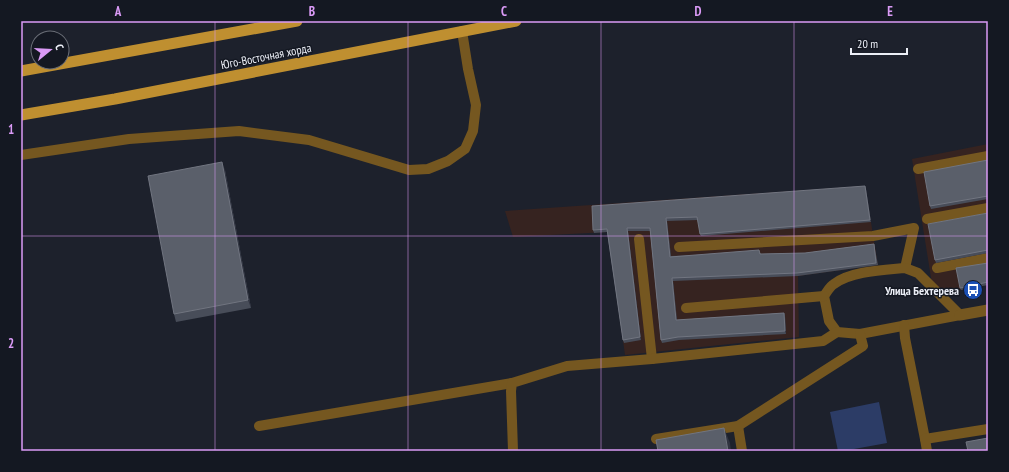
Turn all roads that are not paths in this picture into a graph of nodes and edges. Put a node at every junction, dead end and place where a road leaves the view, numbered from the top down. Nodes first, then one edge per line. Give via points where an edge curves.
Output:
1 (298, 21) edge
2 (516, 21) edge
3 (462, 31) junction
4 (21, 71) edge
5 (21, 115) edge
6 (21, 155) edge
7 (988, 156) edge
8 (918, 169) dead end
9 (988, 208) edge
10 (927, 219) dead end
11 (639, 239) dead end
12 (679, 247) dead end
13 (988, 258) edge
14 (905, 268) junction
15 (937, 268) dead end
16 (824, 296) junction
17 (686, 308) dead end
18 (988, 310) edge
19 (960, 315) junction
20 (904, 325) junction
21 (837, 332) junction
22 (860, 334) junction
23 (652, 359) junction
24 (512, 383) junction
25 (259, 426) dead end
26 (738, 426) junction
27 (988, 429) edge
28 (656, 439) edge
29 (925, 439) junction
30 (513, 451) edge
31 (742, 451) edge
32 (927, 451) edge

1 - 4 main road
2 - 3 main road, Юго-Восточная хорда
3 - 5 main road, Юго-Восточная хорда
3 - 6 lane via 476,105 473,132 465,149 448,161 428,169 409,170 309,140 239,131 130,139
7 - 8 lane
9 - 10 lane
11 - 23 lane
12 - 14 lane via 873,236 914,228
13 - 15 lane
14 - 16 lane via 847,277 833,284
14 - 19 lane via 918,273
16 - 17 lane
16 - 21 lane via 829,321
18 - 19 street
19 - 20 lane
20 - 22 lane
20 - 29 lane
21 - 22 lane
21 - 23 lane via 823,341
22 - 26 lane via 863,346
23 - 24 lane via 567,366
24 - 25 lane
24 - 30 lane
26 - 28 lane
26 - 31 lane
27 - 29 lane
29 - 32 lane

